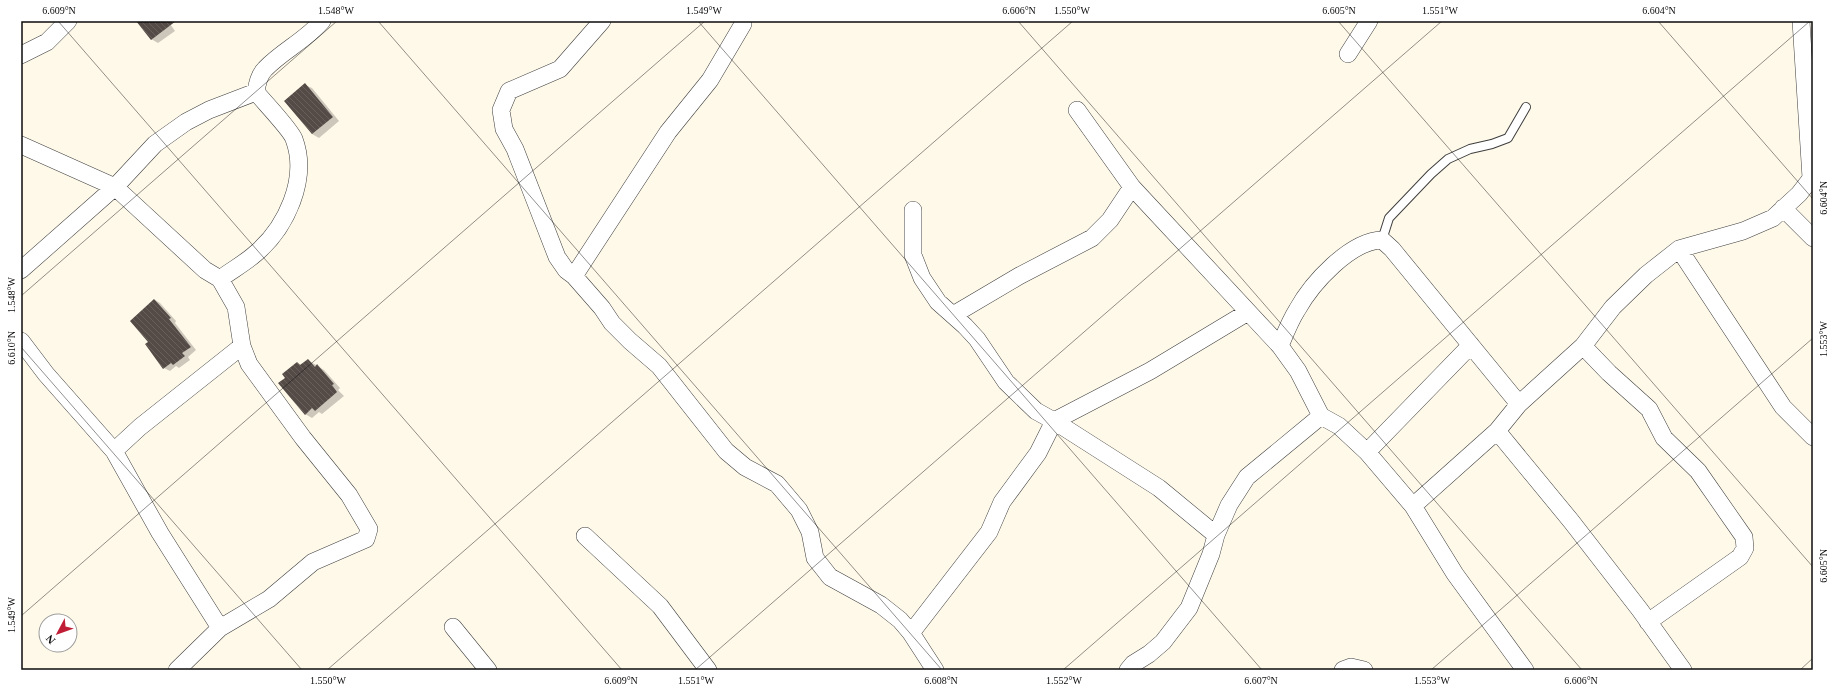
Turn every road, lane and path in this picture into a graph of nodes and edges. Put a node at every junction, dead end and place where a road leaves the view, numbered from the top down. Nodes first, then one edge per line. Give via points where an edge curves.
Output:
1 (68, 21) edge
2 (322, 21) edge
3 (602, 21) edge
4 (1369, 21) edge
5 (1801, 21) edge
6 (743, 24) dead end
7 (1348, 54) dead end
8 (21, 55) edge
9 (256, 92) junction
10 (1526, 107) dead end
11 (1077, 110) dead end
12 (21, 144) edge
13 (1812, 177) edge
14 (115, 187) junction
15 (1132, 187) junction
16 (1783, 208) junction
17 (913, 210) dead end
18 (1813, 238) edge
19 (1382, 240) junction
20 (1679, 249) junction
21 (21, 270) edge
22 (574, 276) junction
23 (220, 279) junction
24 (1248, 312) junction
25 (953, 315) junction
26 (21, 341) edge
27 (1471, 345) junction
28 (242, 346) junction
29 (1280, 346) junction
30 (1583, 346) junction
31 (1519, 404) junction
32 (1321, 416) junction
33 (1054, 421) junction
34 (1497, 431) junction
35 (1813, 437) edge
36 (114, 451) junction
37 (1367, 452) junction
38 (1413, 506) junction
39 (1216, 535) junction
40 (585, 536) dead end
41 (1648, 622) junction
42 (220, 628) junction
43 (453, 628) dead end
44 (911, 633) junction
45 (177, 670) edge
46 (488, 670) edge
47 (708, 670) edge
48 (935, 670) edge
49 (1128, 670) edge
50 (1343, 670) edge
51 (1364, 670) edge
52 (1525, 670) edge
53 (1683, 670) edge

1 - 8 street via 47,42
2 - 9 street via 315,30 264,70 258,80
3 - 22 street via 560,69 509,91 501,110 504,129 515,149 557,257
4 - 7 street
5 - 13 street
6 - 22 street via 710,80 668,132
9 - 14 street via 186,122 155,144
9 - 23 street via 294,138 299,162 296,191 280,227 256,254
10 - 19 lane via 1508,138 1470,149 1448,159 1430,174 1389,218
11 - 15 street
12 - 14 street
13 - 16 street via 1799,194
14 - 21 street
14 - 23 street via 205,270
15 - 24 street
15 - 25 street via 1110,220 1092,238 1019,276
16 - 18 street
16 - 20 street via 1773,218 1743,231
17 - 25 street via 913,254 922,278 938,302
19 - 27 street
19 - 29 street via 1372,241 1345,255 1317,282 1297,310
20 - 30 street via 1646,275 1613,307
20 - 35 street via 1783,407
22 - 44 street via 612,323 659,366 726,451 745,467 777,484 799,510 810,532 815,558 830,577 881,605
23 - 28 street via 236,307
24 - 29 street
24 - 33 street via 1150,371
25 - 33 street via 977,339 1006,382 1036,411
26 - 36 street via 46,374
27 - 31 street
27 - 37 street
28 - 36 street via 140,426
28 - 42 street via 249,364 303,438 349,494 369,529 366,539 313,562 269,599
29 - 32 street via 1298,371
30 - 31 street
30 - 41 street via 1649,409 1664,438 1698,471 1744,537 1745,548 1740,557
31 - 34 street
32 - 37 street via 1339,426
32 - 39 street via 1247,477 1229,505
33 - 39 street via 1159,488
33 - 44 street via 1026,471 1002,502 989,532
34 - 38 street
34 - 41 street via 1571,521
36 - 42 street via 160,533
37 - 38 street
38 - 52 street via 1455,574
39 - 49 street via 1189,608 1163,642
40 - 47 street via 660,606
41 - 53 street
42 - 45 street
43 - 46 street
44 - 48 street
50 - 51 street via 1350,667

